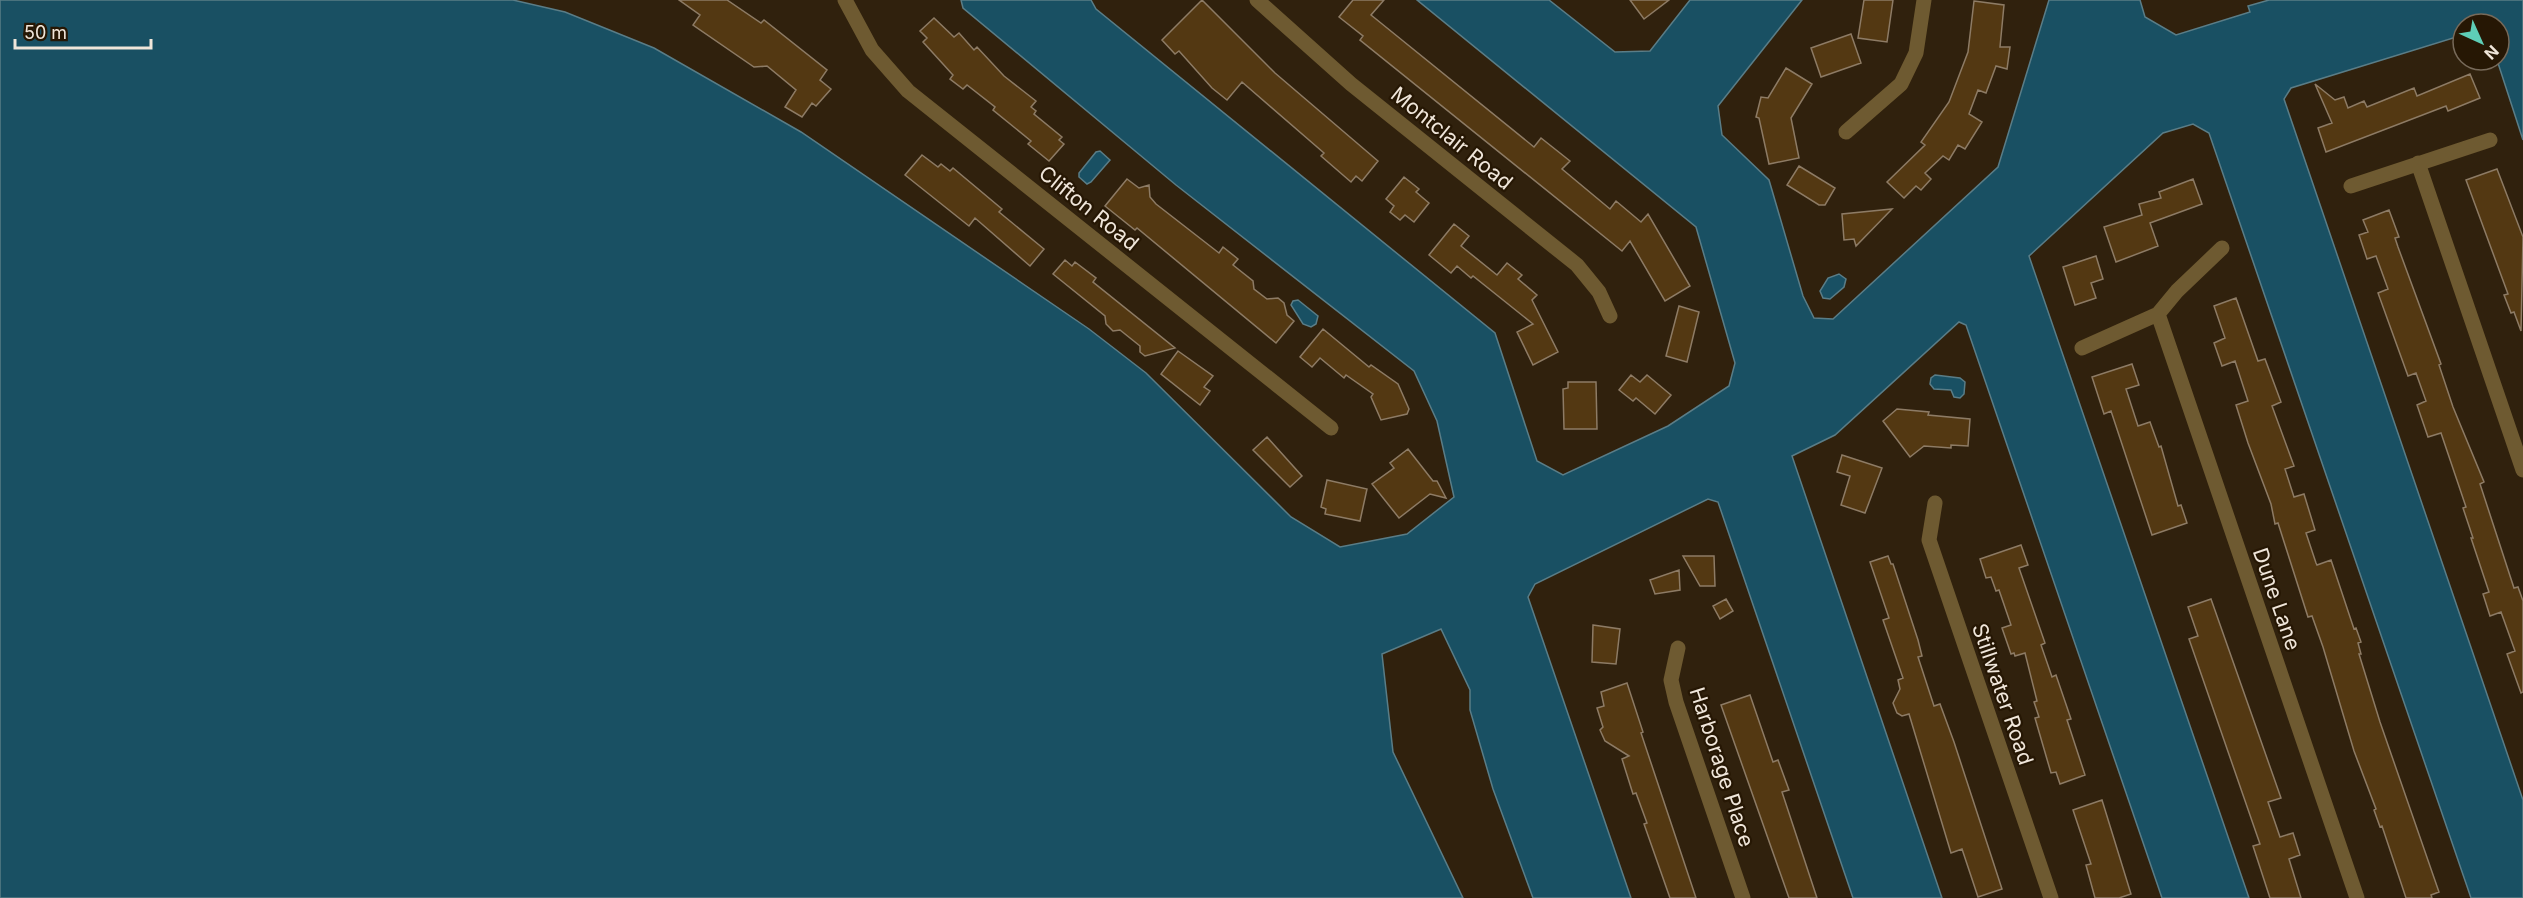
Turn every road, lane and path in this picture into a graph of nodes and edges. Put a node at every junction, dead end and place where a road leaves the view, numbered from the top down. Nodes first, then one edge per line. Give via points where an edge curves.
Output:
1 (845, 0) edge
2 (1257, 0) edge
3 (1924, 0) edge
4 (1846, 132) dead end
5 (2490, 140) dead end
6 (2418, 163) junction
7 (2351, 186) dead end
8 (2222, 248) dead end
9 (2158, 314) junction
10 (1610, 316) dead end
11 (2082, 348) dead end
12 (1331, 428) dead end
13 (2523, 470) edge
14 (1935, 503) dead end
15 (1678, 648) dead end
16 (1743, 898) edge
17 (2050, 898) edge
18 (2357, 898) edge

1 - 12 street, Clifton Road via 872,50 908,91
2 - 10 street, Montclair Road via 1351,84 1577,265 1599,292
3 - 4 street via 1916,53 1901,84
5 - 6 street
6 - 7 street
6 - 13 street
8 - 9 street
9 - 11 street
9 - 18 street, Dune Lane
14 - 17 street, Stillwater Road via 1929,540
15 - 16 street, Harborage Place via 1671,680

